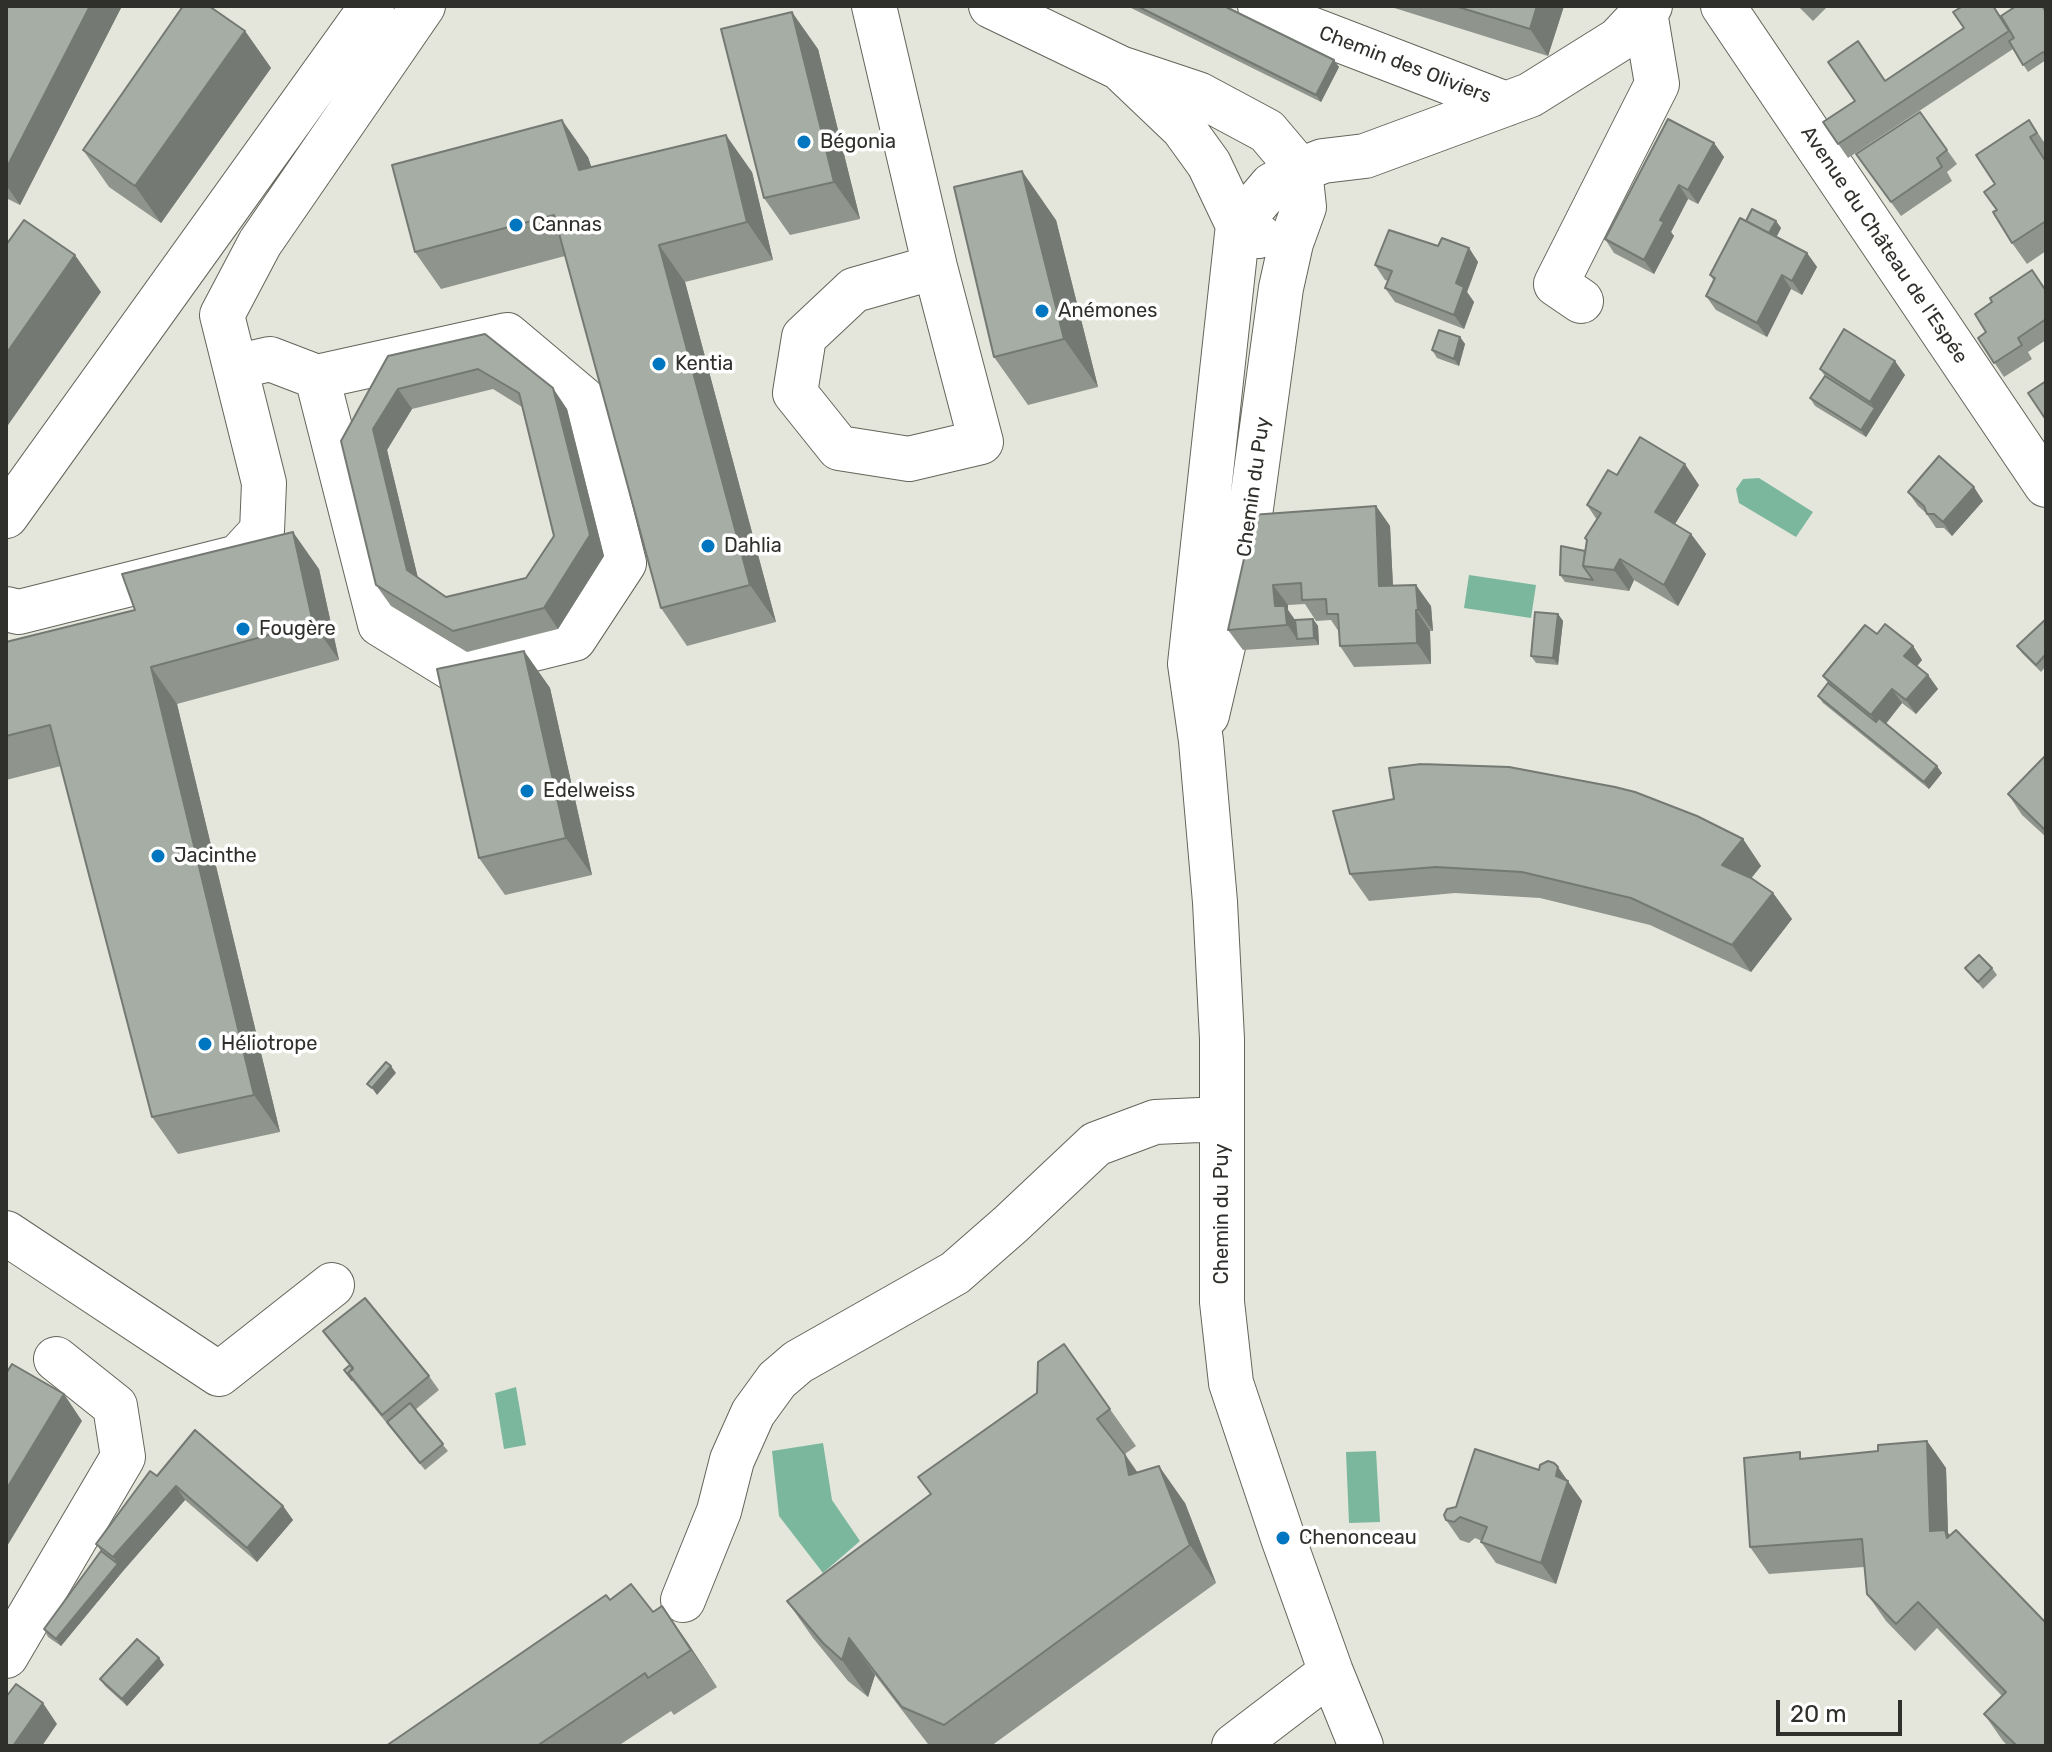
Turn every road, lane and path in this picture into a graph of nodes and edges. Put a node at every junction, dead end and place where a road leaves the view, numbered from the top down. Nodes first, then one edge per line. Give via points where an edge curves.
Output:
1 (372, 6) edge
2 (423, 6) edge
3 (874, 6) edge
4 (991, 6) edge
5 (1260, 6) edge
6 (1723, 6) edge
7 (1648, 9) edge
8 (1120, 68) junction
9 (1506, 104) junction
10 (1300, 170) junction
11 (1238, 225) junction
12 (1295, 232) junction
13 (935, 267) junction
14 (1581, 301) dead end
15 (235, 367) junction
16 (317, 377) junction
17 (2046, 485) edge
18 (6, 516) edge
19 (6, 609) edge
20 (1201, 741) junction
21 (1222, 1119) junction
22 (6, 1233) edge
23 (332, 1285) dead end
24 (56, 1359) dead end
25 (683, 1600) dead end
26 (6, 1656) edge
27 (1331, 1672) junction
28 (1234, 1746) edge
29 (1361, 1746) edge

1 - 18 street
2 - 15 street via 260,243 228,303 222,315
3 - 13 street
4 - 8 street
5 - 9 street, Chemin des Oliviers
6 - 17 street, Avenue du Château de l'Espée
7 - 9 street via 1618,40 1530,95
7 - 14 street via 1657,84 1556,284
8 - 10 street via 1198,94 1267,131
8 - 11 street via 1183,128 1209,164
9 - 10 street via 1365,156
10 - 11 street via 1272,185
10 - 12 street, Chemin du Puy via 1304,207
11 - 12 street via 1247,233 1276,240
11 - 20 street, Chemin du Puy via 1190,664
12 - 20 street, Chemin du Puy via 1281,288 1245,552
13 - 13 street via 854,290 804,337 795,393 839,448 909,459 981,442
15 - 16 street via 270,359
15 - 19 street via 264,483 262,531 238,557 19,612
16 - 16 street via 380,624 453,669 574,639 624,563 583,399 507,335
20 - 21 street, Chemin du Puy via 1216,926
21 - 25 street via 1155,1122 1096,1144 955,1273 798,1362 777,1380 753,1413 732,1460 719,1511
21 - 27 street, Chemin du Puy via 1222,1302 1231,1383
22 - 23 street via 219,1374
24 - 26 street via 115,1406 123,1457
27 - 28 street
27 - 29 street, Chemin du Puy

